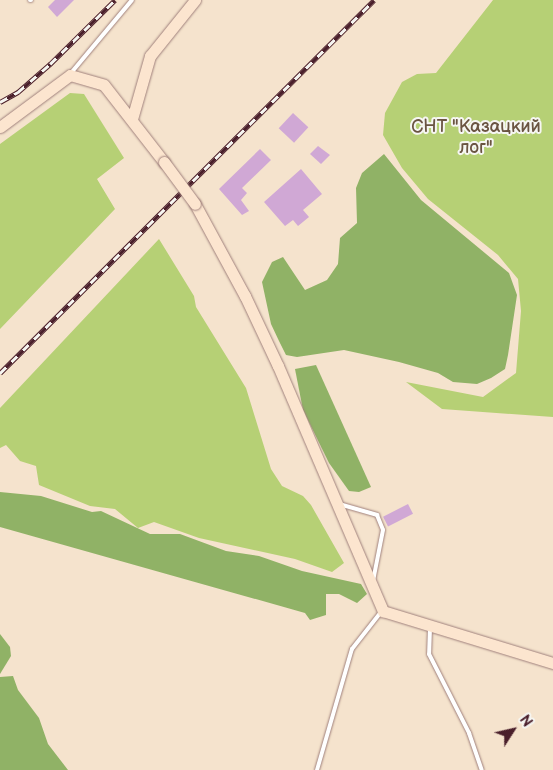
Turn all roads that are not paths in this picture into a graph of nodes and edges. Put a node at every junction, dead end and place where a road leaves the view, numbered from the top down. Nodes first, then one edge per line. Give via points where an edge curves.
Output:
1 (132, 0) edge
2 (195, 0) edge
3 (70, 75) junction
4 (132, 119) junction
5 (0, 127) edge
6 (336, 503) junction
7 (372, 586) junction
8 (383, 610) junction
9 (430, 628) junction
10 (553, 662) edge
11 (317, 770) edge
12 (482, 770) edge

1 - 3 lane
2 - 4 street via 150,56
3 - 4 street via 104,85
3 - 5 street
4 - 6 street, bridge via 195,204 245,296
6 - 7 street
6 - 7 lane via 377,515 384,530
7 - 8 street
8 - 9 street
8 - 11 lane via 352,650
9 - 10 street
9 - 12 lane via 429,654 469,733

